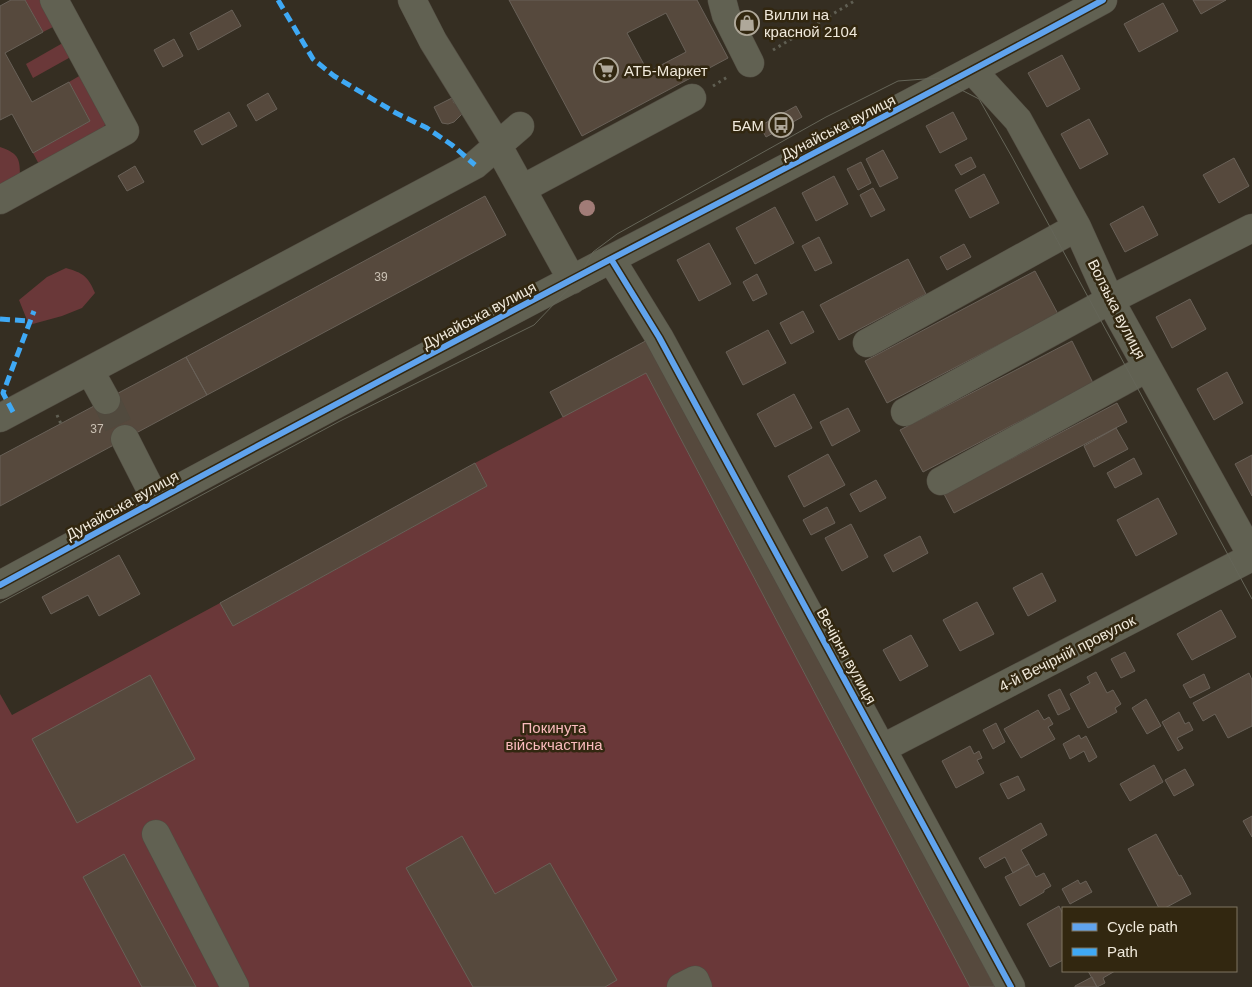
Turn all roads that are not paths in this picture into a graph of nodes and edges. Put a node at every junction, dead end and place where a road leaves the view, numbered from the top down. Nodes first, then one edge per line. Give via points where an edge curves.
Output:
1 (54, 0) edge
2 (412, 0) edge
3 (722, 0) edge
4 (1103, 0) edge
5 (750, 63) dead end
6 (973, 71) junction
7 (692, 98) dead end
8 (520, 126) dead end
9 (498, 146) junction
10 (522, 189) junction
11 (0, 200) edge
12 (1077, 227) junction
13 (1252, 228) edge
14 (611, 259) junction
15 (572, 280) junction
16 (1110, 300) junction
17 (867, 343) dead end
18 (1147, 368) junction
19 (90, 371) junction
20 (106, 400) tunnel mouth
21 (904, 412) dead end
22 (0, 418) edge
23 (125, 439) tunnel mouth
24 (941, 481) dead end
25 (156, 500) junction
26 (1252, 556) edge
27 (0, 585) edge
28 (883, 748) junction
29 (156, 834) dead end
30 (235, 987) edge
31 (681, 987) edge
32 (698, 987) edge
33 (1011, 987) edge

1 - 11 street via 125,131
2 - 9 street via 433,41
3 - 5 street
4 - 6 street, Дунайська вулиця
6 - 12 street, Волзька вулиця via 1018,120
6 - 14 street, Дунайська вулиця
7 - 10 street
8 - 9 street
9 - 10 street
9 - 19 street via 475,165
10 - 15 street
12 - 16 street, Волзька вулиця
12 - 17 street
13 - 16 street
14 - 15 street, Дунайська вулиця
14 - 28 street, Вечірня вулиця via 659,337
15 - 25 street, Дунайська вулиця
16 - 18 street, Волзька вулиця
16 - 21 street
18 - 24 street
18 - 26 street, Волзька вулиця
19 - 20 street
19 - 22 street
23 - 25 street
25 - 27 street, Дунайська вулиця
26 - 28 street, 4-й Вечірній провулок
28 - 33 street, Вечірня вулиця
29 - 30 street
31 - 32 street via 694,980

